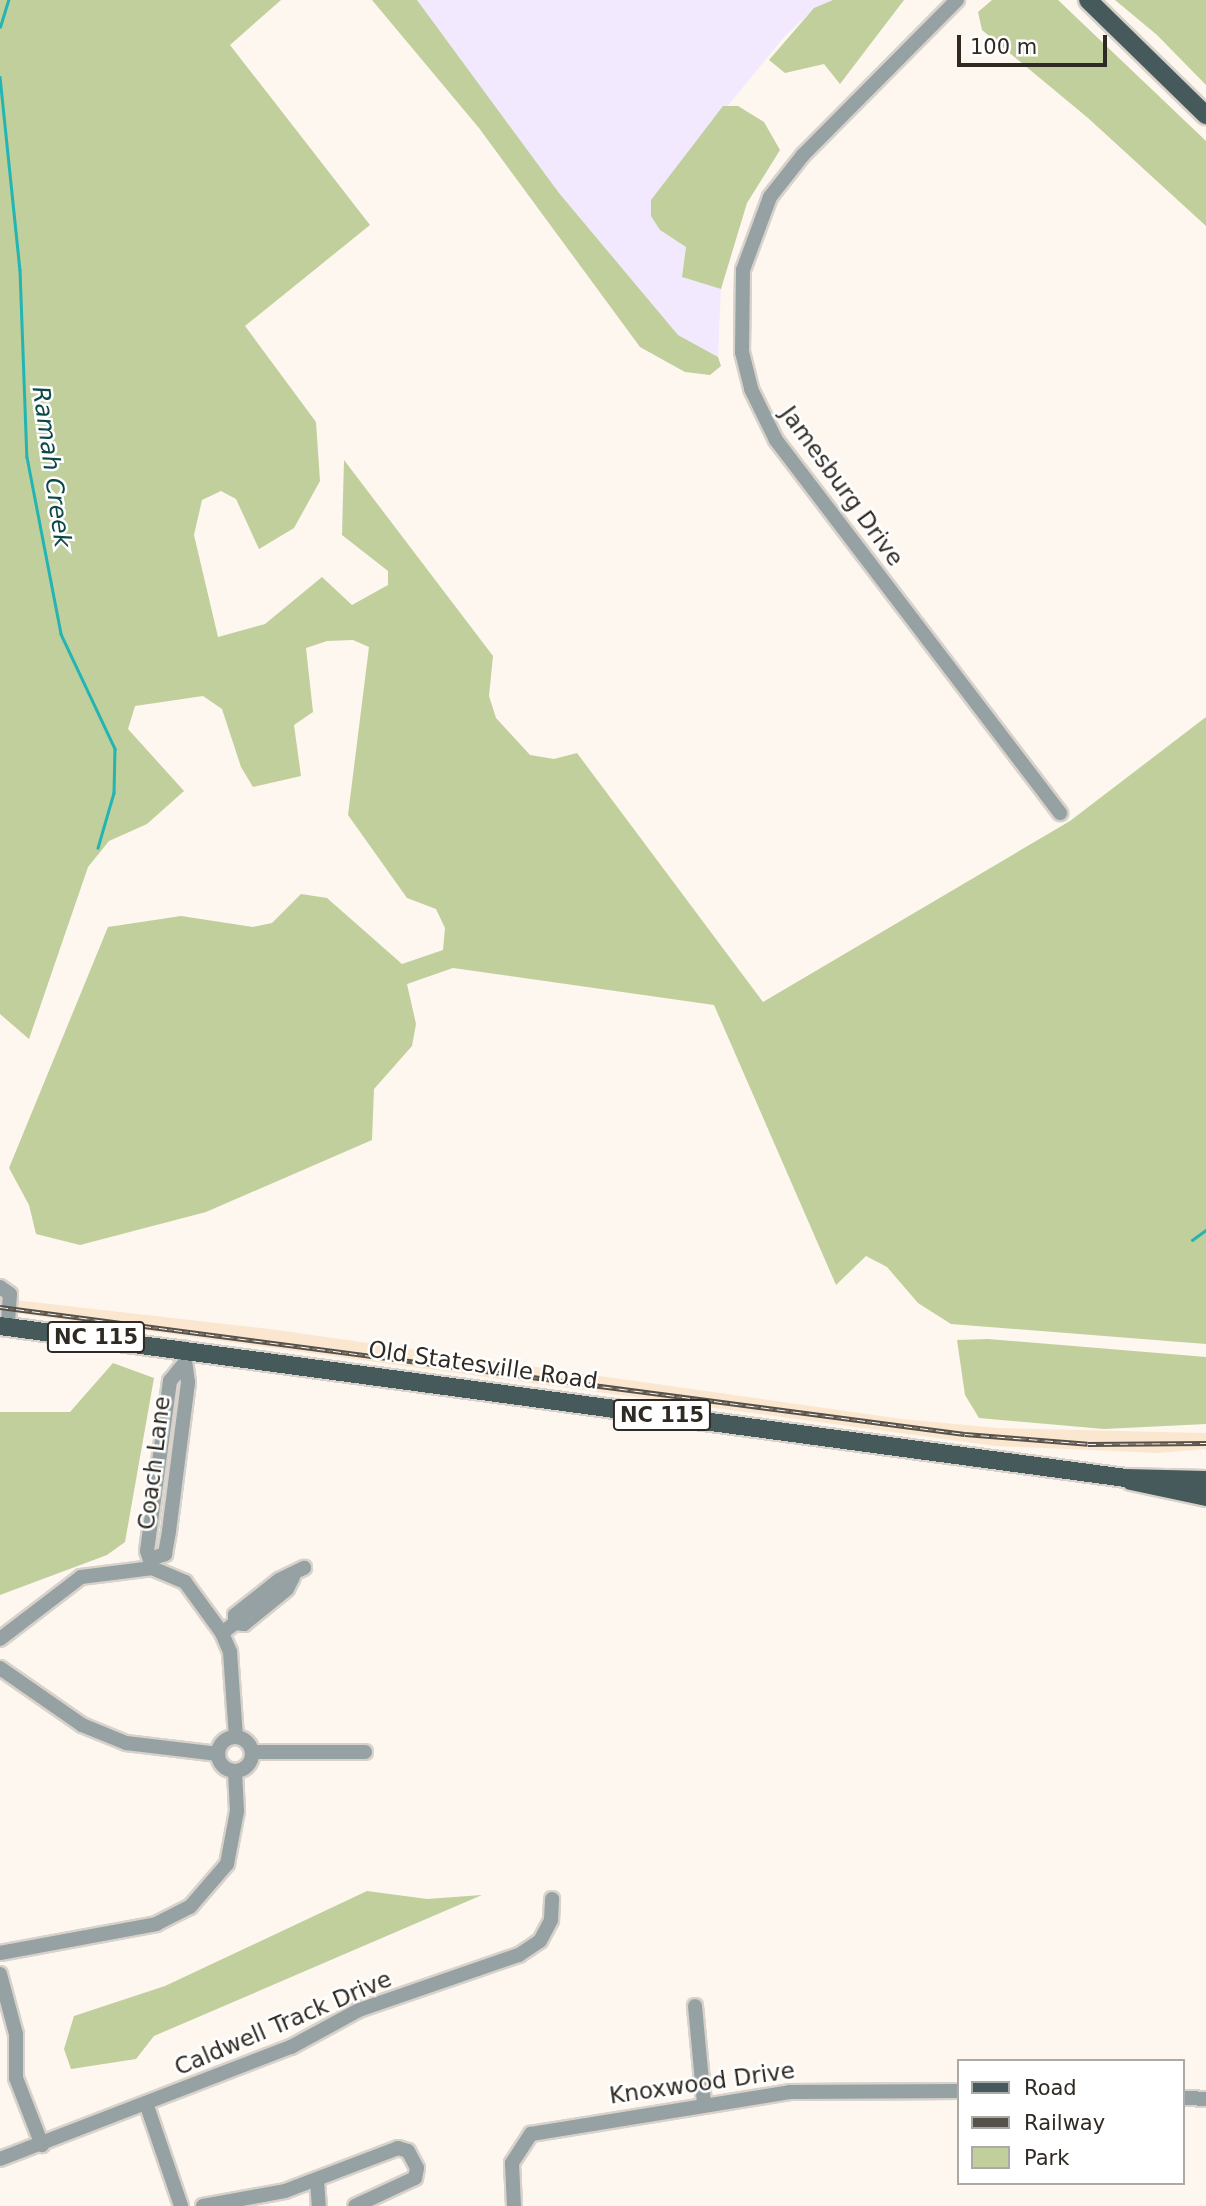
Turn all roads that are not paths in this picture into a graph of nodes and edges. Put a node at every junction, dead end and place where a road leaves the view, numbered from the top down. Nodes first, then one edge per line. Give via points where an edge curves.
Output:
1 (957, 0) edge
2 (1088, 0) edge
3 (1206, 115) edge
4 (1060, 813) dead end
5 (0, 1287) edge
6 (4, 1326) edge
7 (183, 1357) junction
8 (159, 1467) junction
9 (176, 1469) junction
10 (1125, 1478) junction
11 (1206, 1480) edge
12 (1206, 1497) edge
13 (153, 1563) junction
14 (298, 1573) dead end
15 (222, 1633) junction
16 (0, 1639) edge
17 (0, 1668) edge
18 (236, 1737) junction
19 (252, 1752) junction
20 (365, 1752) dead end
21 (218, 1754) junction
22 (236, 1772) junction
23 (552, 1899) dead end
24 (0, 1953) edge
25 (0, 1973) edge
26 (695, 2006) dead end
27 (958, 2091) edge
28 (1185, 2098) edge
29 (1206, 2099) edge
30 (704, 2103) junction
31 (147, 2106) junction
32 (43, 2145) junction
33 (0, 2159) edge
34 (317, 2180) junction
35 (181, 2206) edge
36 (204, 2206) edge
37 (319, 2206) edge
38 (355, 2206) edge
39 (514, 2206) edge

1 - 4 street, Jamesburg Drive via 803,155 770,197 743,270 741,346 751,388 776,440
2 - 3 main road
5 - 6 street via 10,1294
6 - 7 main road, Old Statesville Road / NC 115
7 - 8 street, Coach Lane via 170,1381
7 - 9 street, Coach Lane via 187,1382
7 - 10 main road, Old Statesville Road / NC 115
8 - 9 street
8 - 13 street, Coach Lane via 147,1551
9 - 13 street, Coach Lane via 165,1553
10 - 11 main road, Old Statesville Road / NC 115
10 - 12 main road, Old Statesville Road / NC 115 via 1153,1489
13 - 15 street via 185,1583
13 - 16 street via 81,1577
14 - 15 street via 287,1589 255,1615
15 - 18 street via 230,1652
17 - 21 street via 82,1725 126,1743
18 - 19 street
18 - 21 street via 226,1740
19 - 20 street
19 - 22 street via 250,1763
21 - 22 street via 221,1764
22 - 24 street via 237,1811 227,1864 190,1907 156,1924
23 - 31 street, Caldwell Track Drive via 551,1920 540,1941 519,1955 359,2010 291,2047
25 - 32 street via 16,2034 16,2078
26 - 30 street
27 - 30 street, Knoxwood Drive via 790,2092
28 - 29 street
30 - 39 street, Knoxwood Drive via 531,2134 512,2163
31 - 32 street, Caldwell Track Drive
31 - 35 street
32 - 33 street, Caldwell Track Drive
34 - 36 street
34 - 37 street
34 - 38 street via 398,2148 408,2151 417,2168 415,2178

